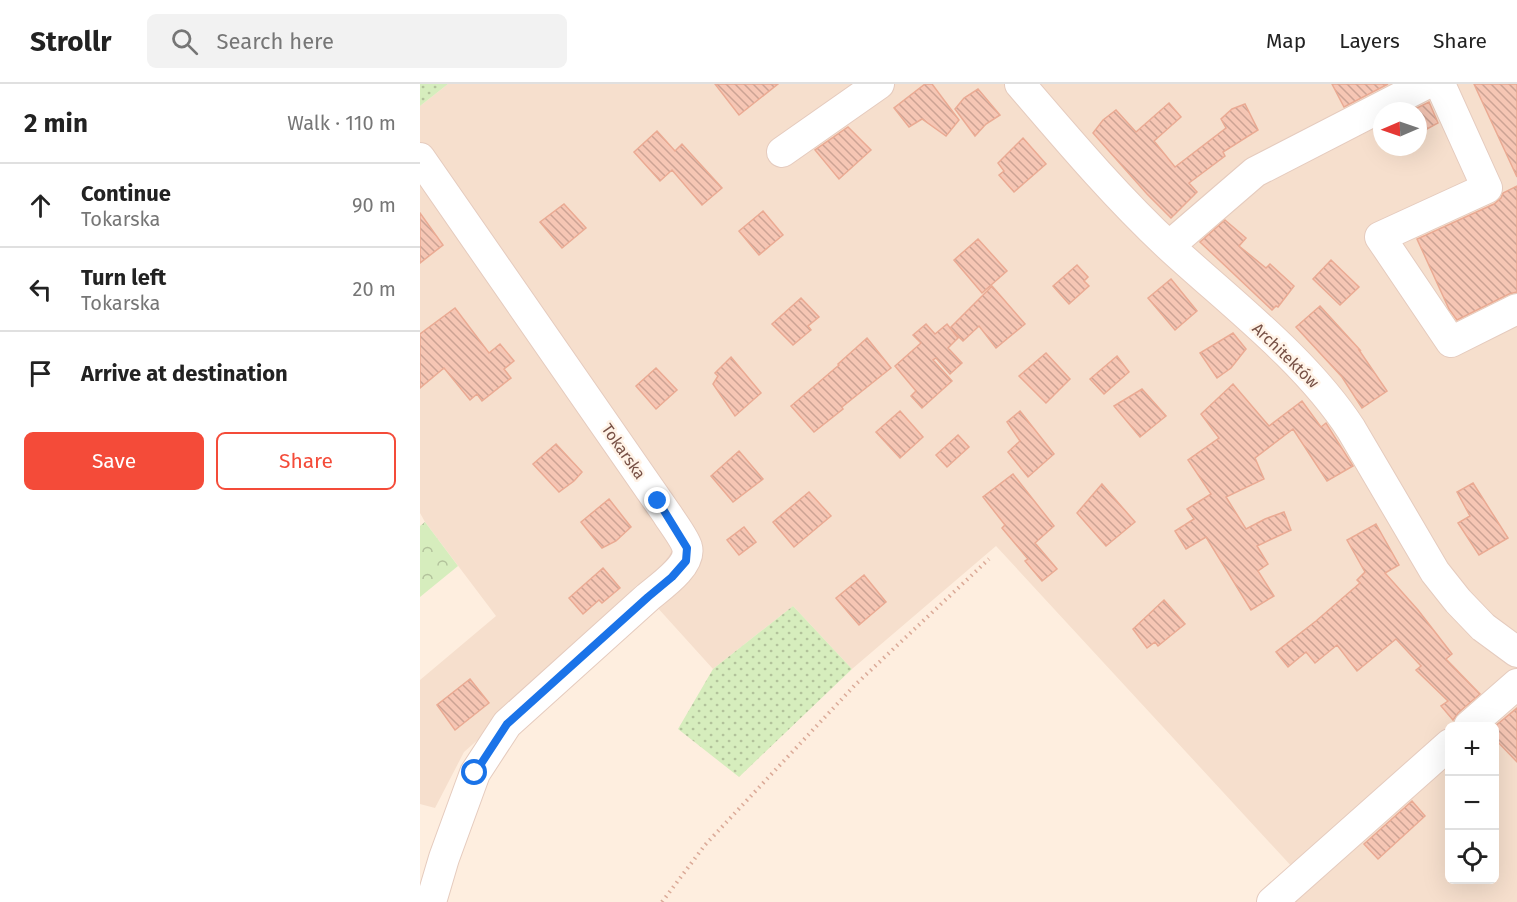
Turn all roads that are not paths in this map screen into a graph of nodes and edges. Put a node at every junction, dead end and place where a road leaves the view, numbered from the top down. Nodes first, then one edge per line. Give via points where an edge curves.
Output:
1 (879, 84) edge
2 (1020, 84) edge
3 (1425, 84) edge
4 (1440, 84) edge
5 (782, 152) dead end
6 (420, 158) edge
7 (1169, 246) junction
8 (1517, 309) edge
9 (1517, 652) edge
10 (1517, 684) edge
11 (1474, 722) edge
12 (1445, 748) edge
13 (431, 902) edge
14 (1272, 902) edge

1 - 5 street
2 - 7 street, Architektów via 1114,191
3 - 7 street via 1255,172
4 - 8 street via 1487,188 1380,237 1451,342
6 - 13 street, Tokarska via 687,548 686,561 672,577 507,724 475,773
7 - 9 street, Architektów via 1317,384 1351,429 1435,572 1483,627
10 - 11 street
12 - 14 street

